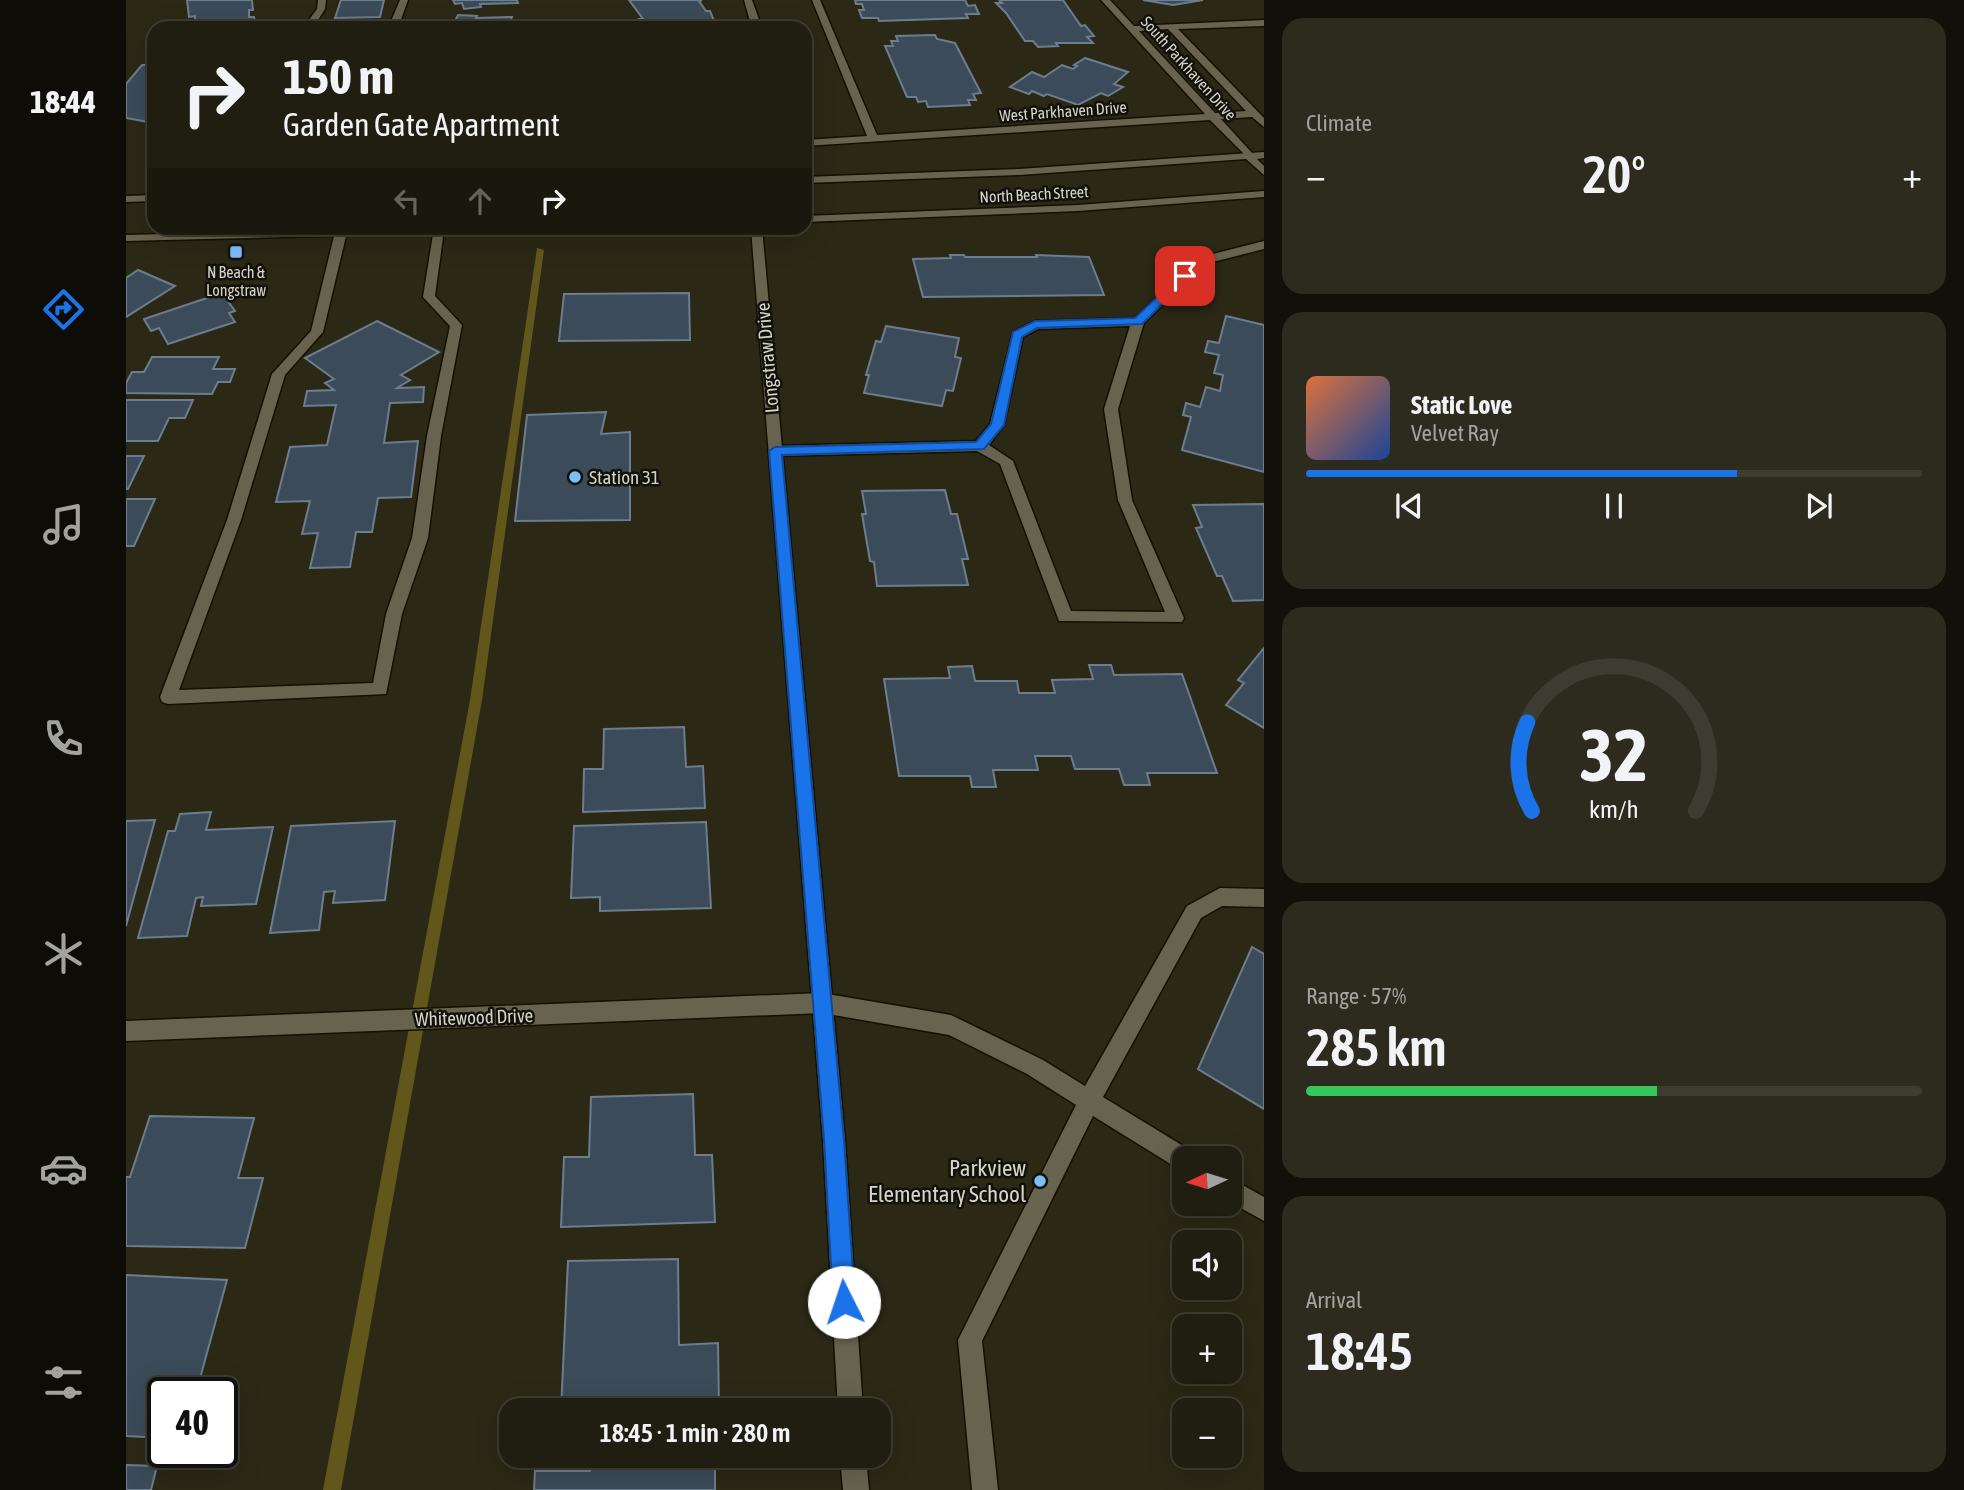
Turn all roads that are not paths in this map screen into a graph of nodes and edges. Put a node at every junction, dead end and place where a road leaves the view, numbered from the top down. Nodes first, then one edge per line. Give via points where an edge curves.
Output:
1 (322, 0) edge
2 (404, 0) edge
3 (748, 0) edge
4 (816, 0) edge
5 (1105, 0) edge
6 (313, 21) edge
7 (396, 21) edge
8 (755, 21) edge
9 (1264, 23) edge
10 (1170, 26) junction
11 (1133, 29) junction
12 (1254, 114) junction
13 (1212, 118) junction
14 (1264, 124) edge
15 (812, 135) edge
16 (873, 139) junction
17 (812, 143) edge
18 (1264, 155) edge
19 (1249, 156) junction
20 (1264, 172) edge
21 (812, 180) edge
22 (1264, 194) edge
23 (147, 198) edge
24 (126, 199) edge
25 (812, 219) edge
26 (234, 235) edge
27 (340, 235) edge
28 (437, 235) edge
29 (757, 235) edge
30 (126, 238) edge
31 (1264, 245) edge
32 (1138, 322) junction
33 (979, 446) junction
34 (775, 451) junction
35 (1264, 898) edge
36 (822, 1003) junction
37 (126, 1031) edge
38 (1089, 1101) junction
39 (1172, 1152) edge
40 (1242, 1196) edge
41 (1264, 1210) edge
42 (850, 1398) edge
43 (854, 1468) edge
44 (856, 1490) edge
45 (985, 1490) edge

1 - 6 main road
2 - 7 main road
3 - 8 main road
4 - 16 main road
5 - 11 main road, South Parkhaven Drive
9 - 10 main road
10 - 11 main road
10 - 12 main road, South Parkhaven Drive
11 - 13 main road, South Parkhaven Drive
12 - 13 main road, West Parkhaven Drive
12 - 14 main road, South Parkhaven Drive
13 - 16 main road, West Parkhaven Drive
13 - 19 main road, South Parkhaven Drive
15 - 16 main road, West Parkhaven Drive
16 - 17 main road, West Parkhaven Drive
18 - 19 main road, North Beach Street
19 - 20 main road, South Parkhaven Drive
19 - 21 main road, North Beach Street via 1019,173
22 - 25 main road, North Beach Street
23 - 24 main road
26 - 30 main road
27 - 28 main road via 317,332 279,374 234,520 168,697 380,689 394,614 420,538 456,325 429,297
29 - 34 main road, Longstraw Drive
31 - 32 main road via 1201,261
32 - 33 main road via 1035,325 1017,335 997,425
32 - 33 main road via 1111,409 1125,500 1176,618 1065,617 1006,461
33 - 34 main road
34 - 36 main road, Longstraw Drive
35 - 38 main road via 1220,897 1194,912
36 - 37 main road, Whitewood Drive
36 - 38 main road, Whitewood Drive via 951,1025 1035,1067
36 - 42 main road, Longstraw Drive
38 - 39 main road, Whitewood Drive
38 - 45 main road via 970,1340
40 - 41 main road
43 - 44 main road

